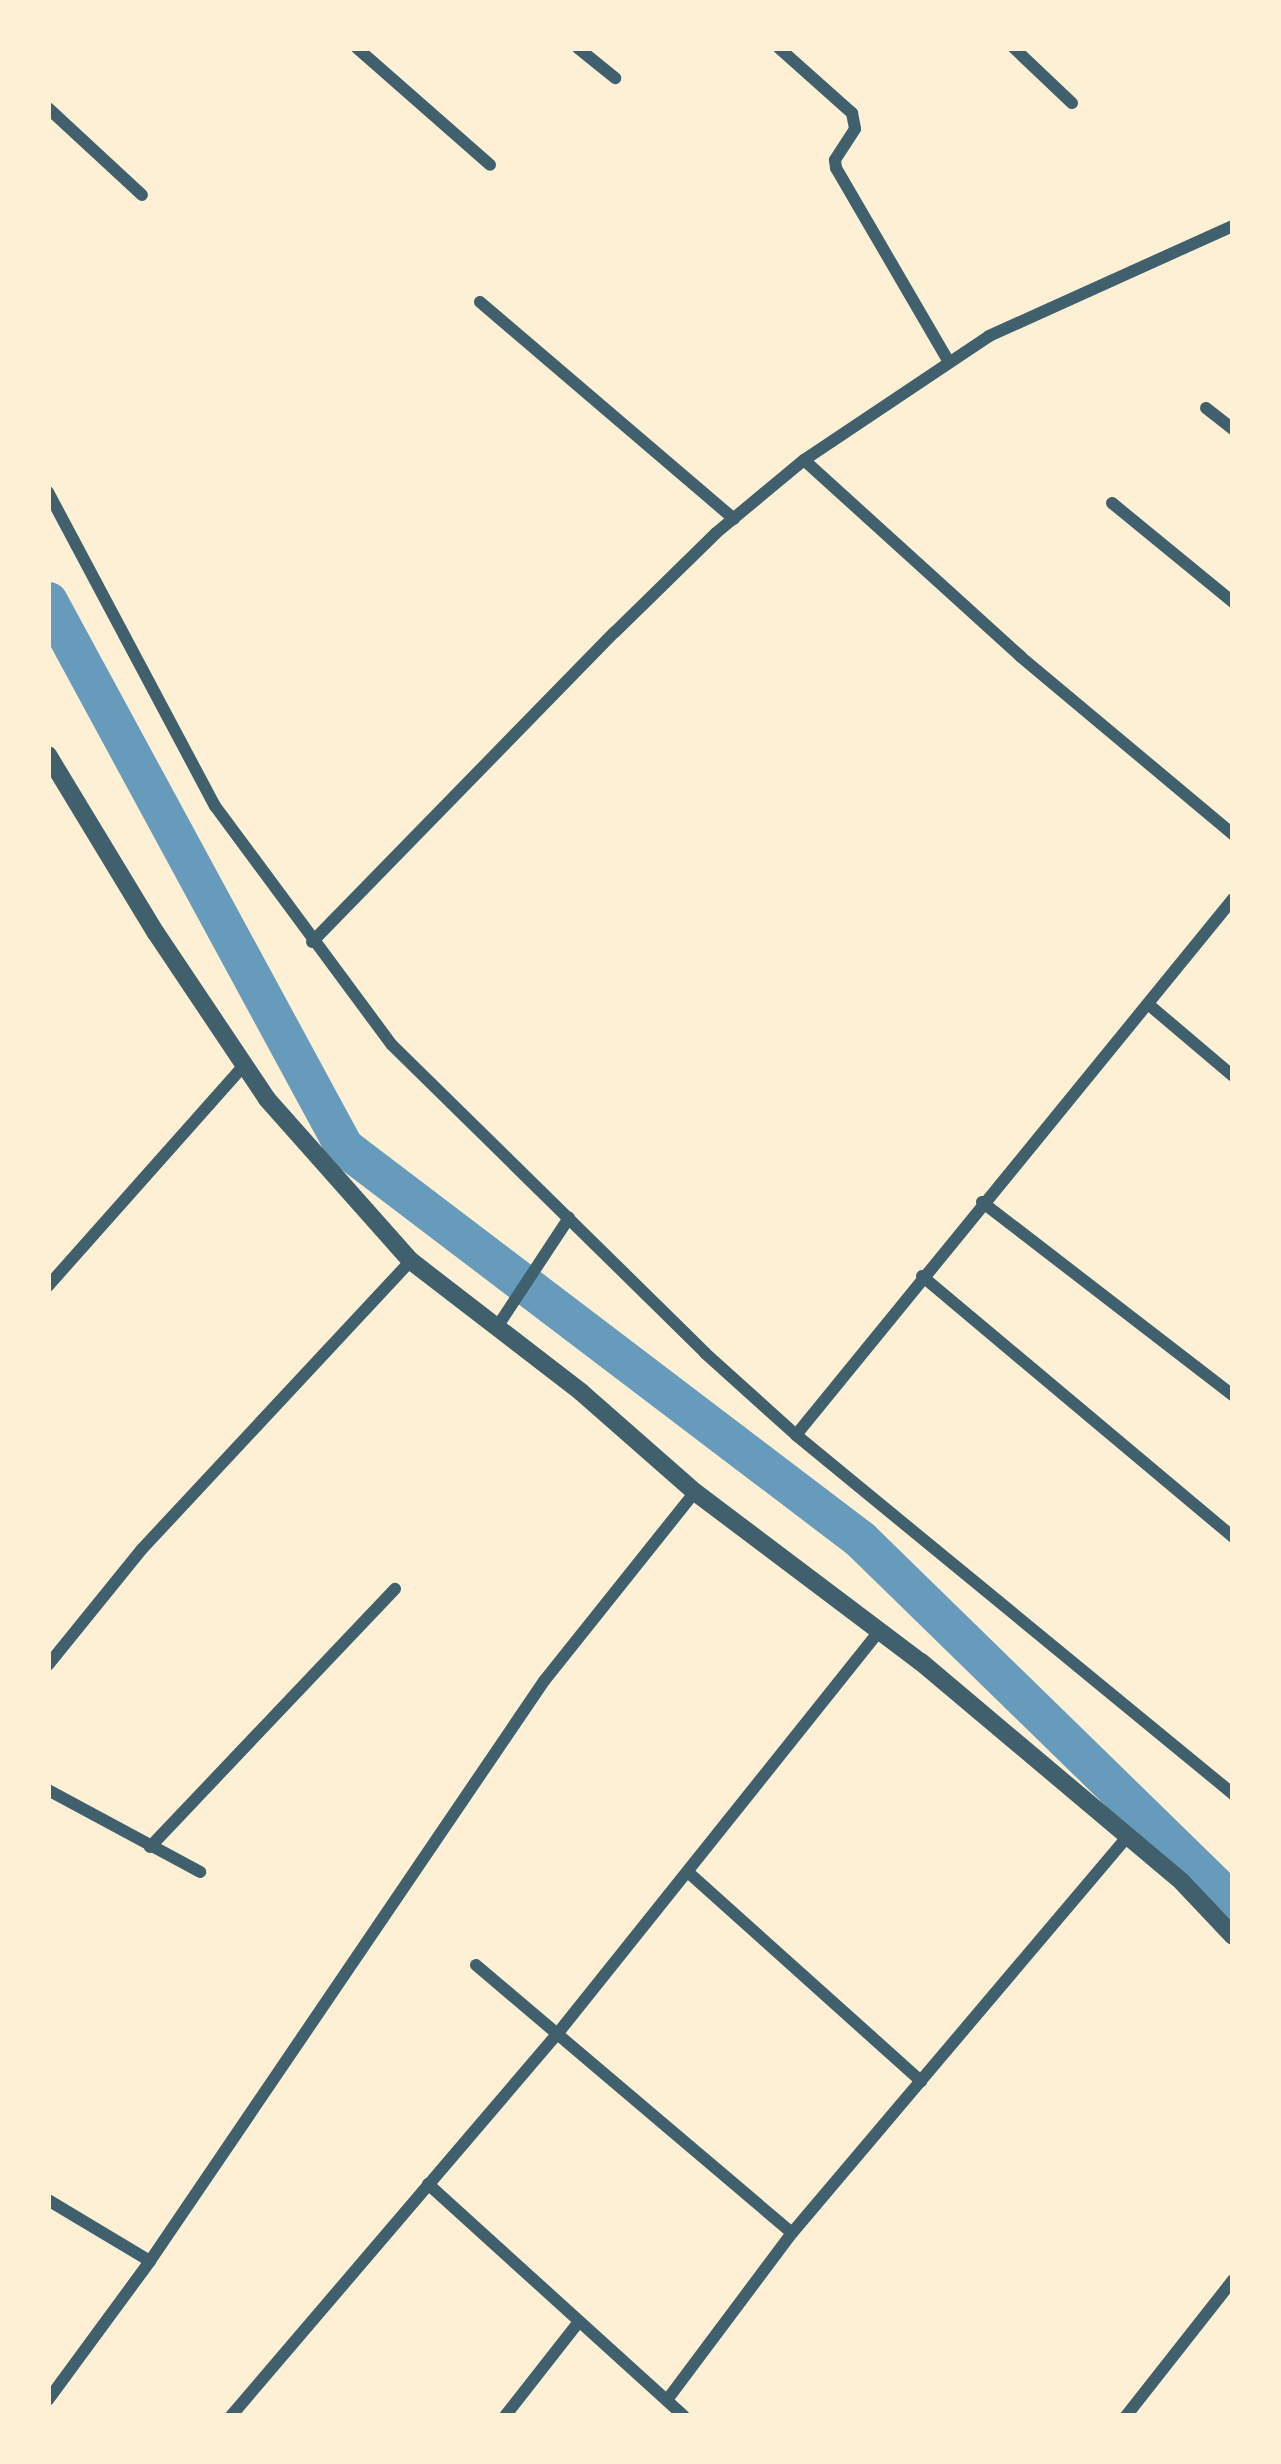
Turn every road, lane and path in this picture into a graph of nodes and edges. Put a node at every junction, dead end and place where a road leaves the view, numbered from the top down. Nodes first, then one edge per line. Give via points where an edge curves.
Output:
1 (357, 48) edge
2 (578, 48) edge
3 (779, 48) edge
4 (1014, 48) edge
5 (615, 78) dead end
6 (1072, 103) dead end
7 (48, 108) edge
8 (490, 166) dead end
9 (142, 195) dead end
10 (1233, 226) edge
11 (480, 302) dead end
12 (947, 359) junction
13 (1206, 408) dead end
14 (1233, 429) edge
15 (804, 460) junction
16 (48, 491) edge
17 (1112, 503) dead end
18 (734, 519) junction
19 (1233, 602) edge
20 (48, 754) edge
21 (1233, 834) edge
22 (1233, 899) edge
23 (312, 942) junction
24 (1148, 1004) junction
25 (244, 1065) junction
26 (1233, 1076) edge
27 (982, 1202) junction
28 (569, 1218) junction
29 (411, 1261) junction
30 (922, 1276) junction
31 (48, 1286) edge
32 (496, 1327) junction
33 (1233, 1395) edge
34 (796, 1435) junction
35 (695, 1492) junction
36 (1233, 1537) edge
37 (395, 1589) dead end
38 (877, 1634) junction
39 (48, 1665) edge
40 (48, 1790) edge
41 (1233, 1794) edge
42 (1127, 1837) junction
43 (150, 1847) junction
44 (200, 1872) dead end
45 (689, 1873) junction
46 (1233, 1936) edge
47 (476, 1965) dead end
48 (557, 2033) junction
49 (921, 2081) junction
50 (428, 2184) junction
51 (48, 2200) edge
52 (792, 2233) junction
53 (150, 2261) junction
54 (1233, 2280) edge
55 (578, 2323) junction
56 (48, 2400) edge
57 (667, 2401) junction
58 (230, 2416) edge
59 (505, 2416) edge
60 (684, 2416) edge
61 (1126, 2416) edge

1 - 8 street
2 - 5 street
3 - 12 street via 851,113 855,129 836,168
4 - 6 street
7 - 9 street
10 - 12 street
11 - 18 street
12 - 15 street
13 - 14 street
15 - 18 street
15 - 21 street
16 - 23 street via 215,806
17 - 19 street
18 - 23 street
20 - 25 street
22 - 24 street
23 - 28 street via 392,1046
24 - 26 street
24 - 27 street
25 - 29 street
25 - 31 street
27 - 30 street
27 - 33 street
28 - 32 street
28 - 34 street
29 - 32 street
29 - 39 street via 142,1549
30 - 34 street
30 - 36 street
32 - 35 street
34 - 41 street
35 - 38 street
35 - 53 street via 544,1681
37 - 43 street
38 - 42 street
38 - 45 street
40 - 43 street
42 - 46 street
42 - 49 street
43 - 44 street
45 - 48 street
45 - 49 street
47 - 48 street
48 - 50 street
48 - 52 street
49 - 52 street
50 - 55 street
50 - 58 street
51 - 53 street
52 - 57 street
53 - 56 street
54 - 61 street
55 - 57 street
55 - 59 street
57 - 60 street

